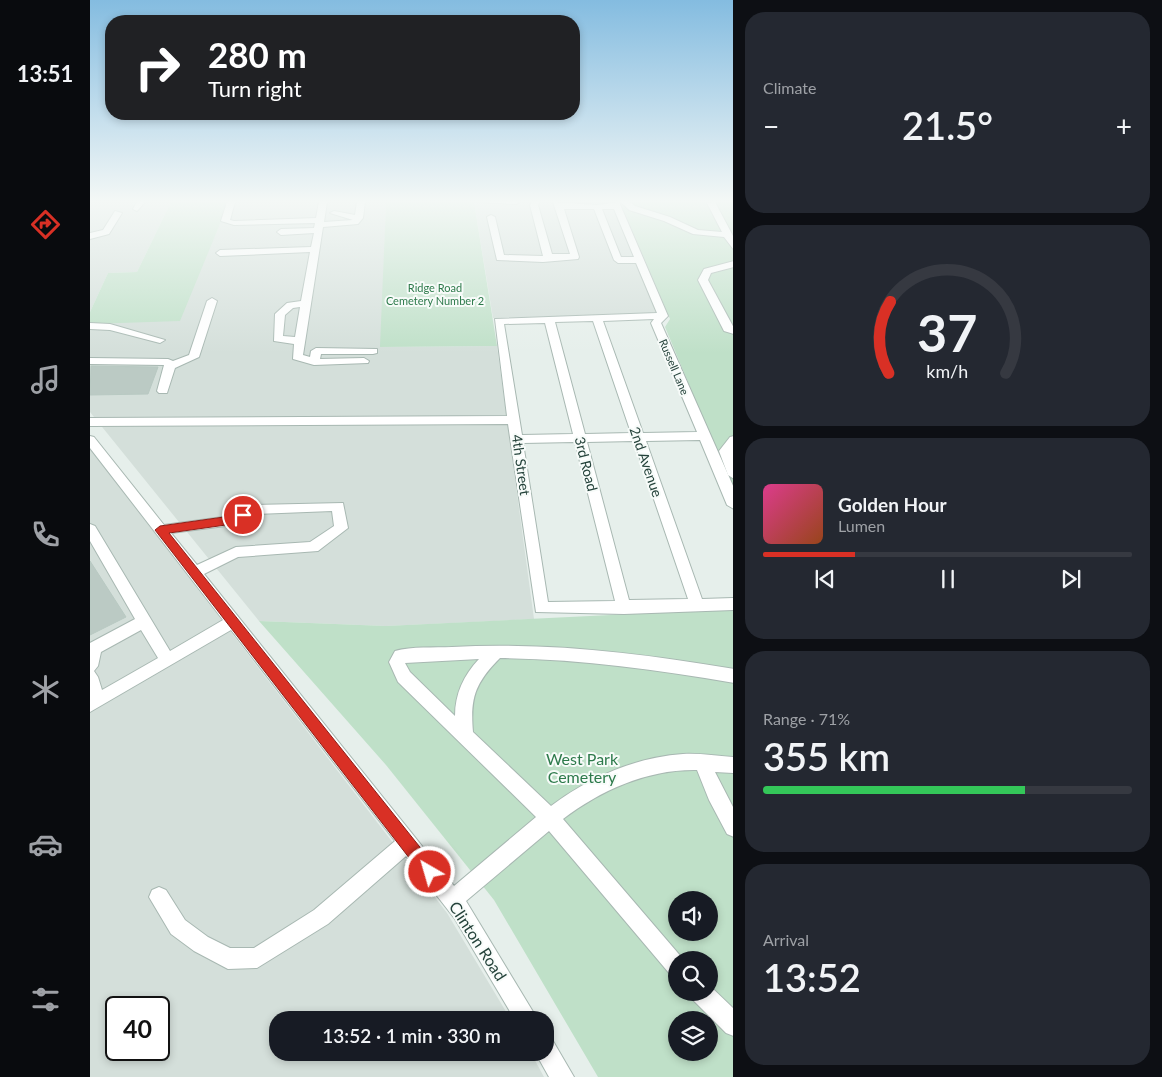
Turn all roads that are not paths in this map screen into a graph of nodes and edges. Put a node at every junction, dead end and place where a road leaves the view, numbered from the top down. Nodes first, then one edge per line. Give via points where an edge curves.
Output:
1 (238, 252) edge
2 (314, 252) edge
3 (498, 252) edge
4 (547, 252) edge
5 (574, 252) edge
6 (615, 252) edge
7 (636, 252) edge
8 (220, 253) dead end
9 (548, 257) junction
10 (639, 260) junction
11 (733, 264) edge
12 (212, 301) dead end
13 (306, 304) junction
14 (663, 316) junction
15 (597, 318) junction
16 (549, 320) junction
17 (90, 326) edge
18 (732, 333) edge
19 (160, 340) dead end
20 (299, 345) junction
21 (373, 351) dead end
22 (90, 361) edge
23 (364, 361) dead end
24 (314, 362) junction
25 (170, 366) junction
26 (163, 391) dead end
27 (514, 420) junction
28 (90, 422) edge
29 (636, 436) junction
30 (703, 436) junction
31 (580, 437) junction
32 (517, 439) junction
33 (90, 440) edge
34 (733, 440) edge
35 (729, 451) edge
36 (733, 475) edge
37 (733, 505) edge
38 (90, 529) edge
39 (160, 530) junction
40 (194, 573) junction
41 (733, 604) edge
42 (697, 605) junction
43 (624, 608) junction
44 (143, 622) junction
45 (233, 622) junction
46 (496, 652) junction
47 (167, 660) junction
48 (90, 666) edge
49 (733, 676) edge
50 (90, 677) edge
51 (94, 703) edge
52 (465, 738) junction
53 (703, 762) junction
54 (733, 765) edge
55 (550, 818) junction
56 (733, 828) edge
57 (408, 843) junction
58 (159, 897) dead end
59 (452, 900) junction
60 (668, 957) edge
61 (709, 1001) edge
62 (522, 1011) edge
63 (732, 1025) edge
64 (550, 1061) edge
65 (557, 1076) edge

1 - 8 street
2 - 13 street
3 - 9 street via 500,258
4 - 9 street
5 - 9 street via 576,257
6 - 10 street via 618,260
7 - 10 street, Russell Lane
10 - 14 street, Russell Lane
11 - 18 street via 707,271 702,277
12 - 25 street via 194,357
13 - 20 street
13 - 20 street via 290,305 280,314 278,339
14 - 15 street
14 - 30 street, Russell Lane via 656,323
15 - 16 street
15 - 29 street, 2nd Avenue
16 - 27 street, 4th Street via 499,321
16 - 31 street, 3rd Road
17 - 19 street via 110,327
20 - 24 street via 297,357
21 - 24 street via 316,351
22 - 25 street via 168,362
23 - 24 street
25 - 26 street
27 - 28 street
27 - 32 street, 4th Street
29 - 30 street
29 - 31 street
29 - 42 street, 2nd Avenue
30 - 37 street, Russell Lane
31 - 32 street
31 - 43 street, 3rd Road
32 - 43 street, 4th Street via 541,608
33 - 39 street, Clinton Road
34 - 35 street
35 - 36 street
38 - 44 street
39 - 40 street, Clinton Road
39 - 40 street via 233,520 254,510 338,506 341,528 313,547 236,552
40 - 45 street, Clinton Road
41 - 42 street
42 - 43 street
44 - 47 street
44 - 48 street via 94,648
45 - 47 street
45 - 57 street, Clinton Road
46 - 49 street via 577,654
46 - 52 street via 477,670 466,688 462,710
46 - 52 street via 400,656 397,662 404,677
47 - 51 street
50 - 51 street
52 - 55 street
53 - 54 street
53 - 55 street via 665,763 627,774 562,808
53 - 56 street
55 - 59 street
55 - 60 street
57 - 58 street via 321,917 257,958 228,958 201,944 178,927
57 - 59 street, Clinton Road
59 - 62 street, Clinton Road
61 - 63 street
64 - 65 street

